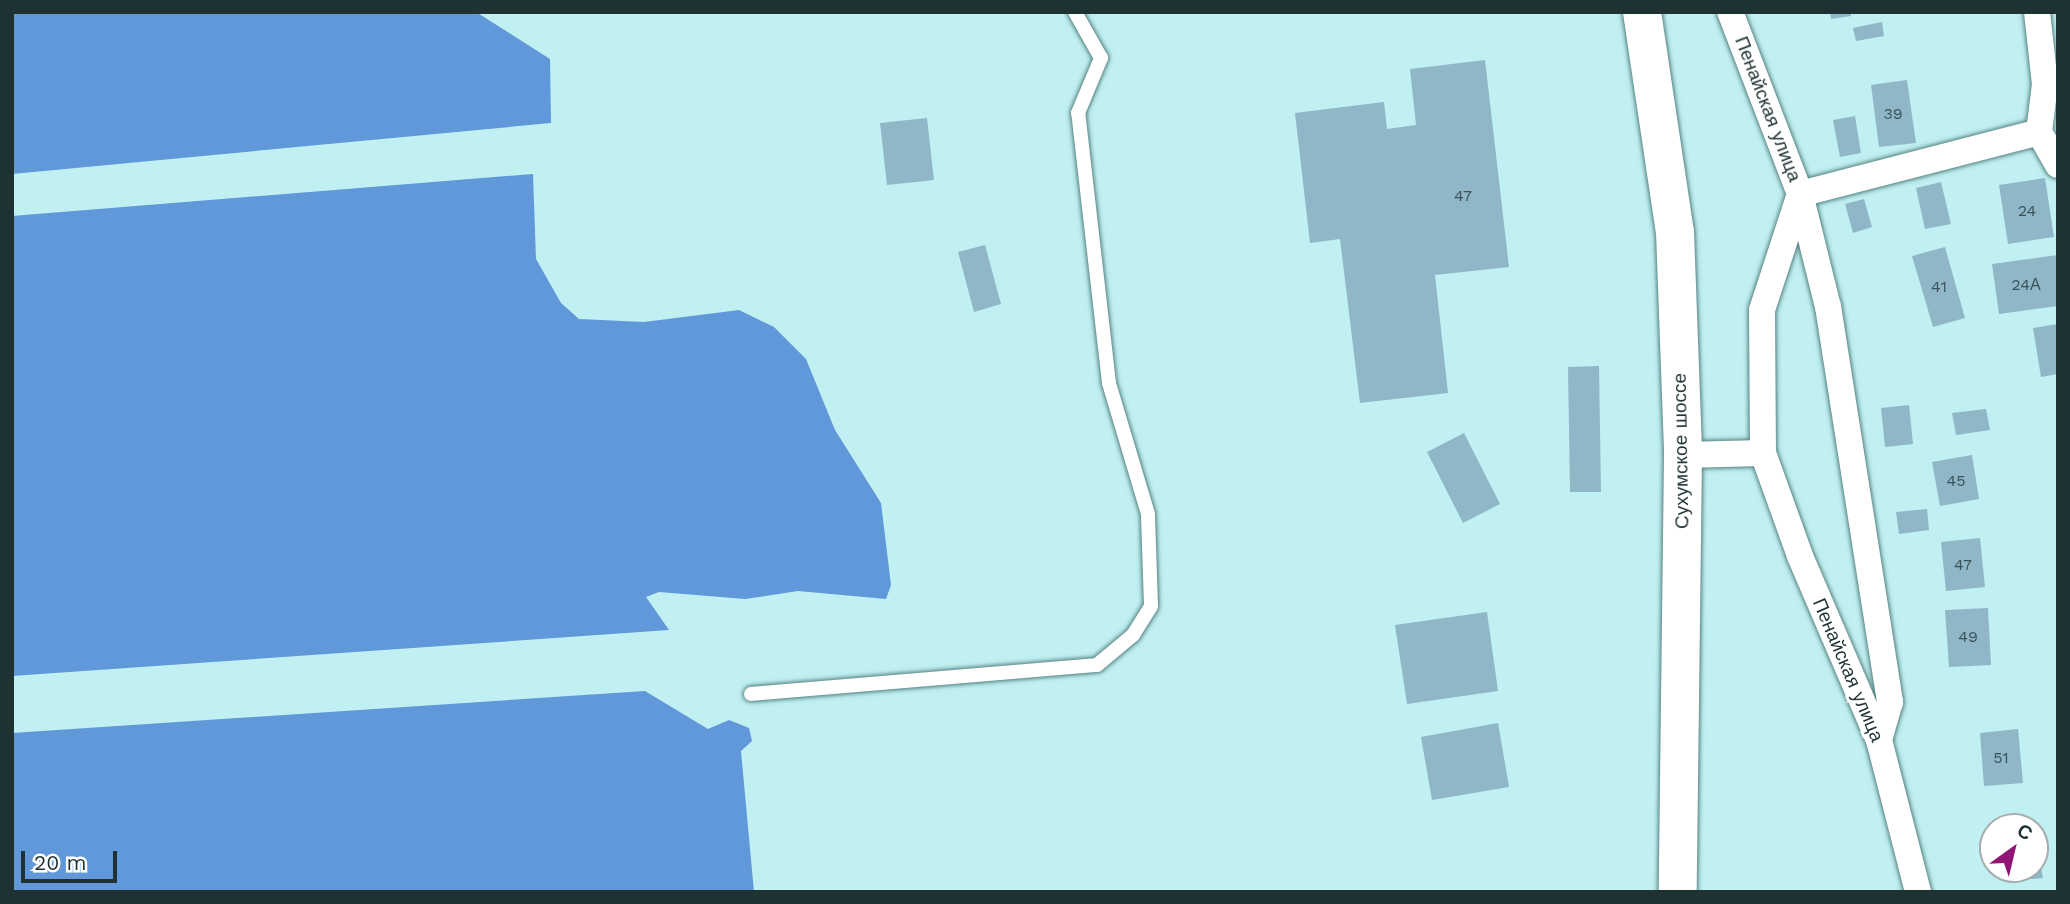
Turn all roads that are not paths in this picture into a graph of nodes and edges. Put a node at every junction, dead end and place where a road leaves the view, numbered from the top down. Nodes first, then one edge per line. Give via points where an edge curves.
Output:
1 (1075, 12) edge
2 (1642, 12) edge
3 (1730, 12) edge
4 (2037, 12) edge
5 (2039, 132) junction
6 (2058, 165) edge
7 (1800, 194) junction
8 (1763, 453) junction
9 (1683, 455) junction
10 (751, 694) dead end
11 (1879, 740) junction
12 (1678, 892) edge
13 (1918, 892) edge

1 - 10 lane via 1101,58 1078,113 1109,383 1148,514 1151,606 1133,635 1097,665
2 - 9 highway, Сухумское шоссе via 1675,232
3 - 7 street, Пенайская улица
4 - 5 street via 2045,84
5 - 6 street
5 - 7 street
7 - 8 street, Пенайская улица via 1762,310
7 - 11 street via 1828,307 1890,702
8 - 9 street
8 - 11 street, Пенайская улица via 1800,556
9 - 12 highway, Сухумское шоссе
11 - 13 street, Пенайская улица

